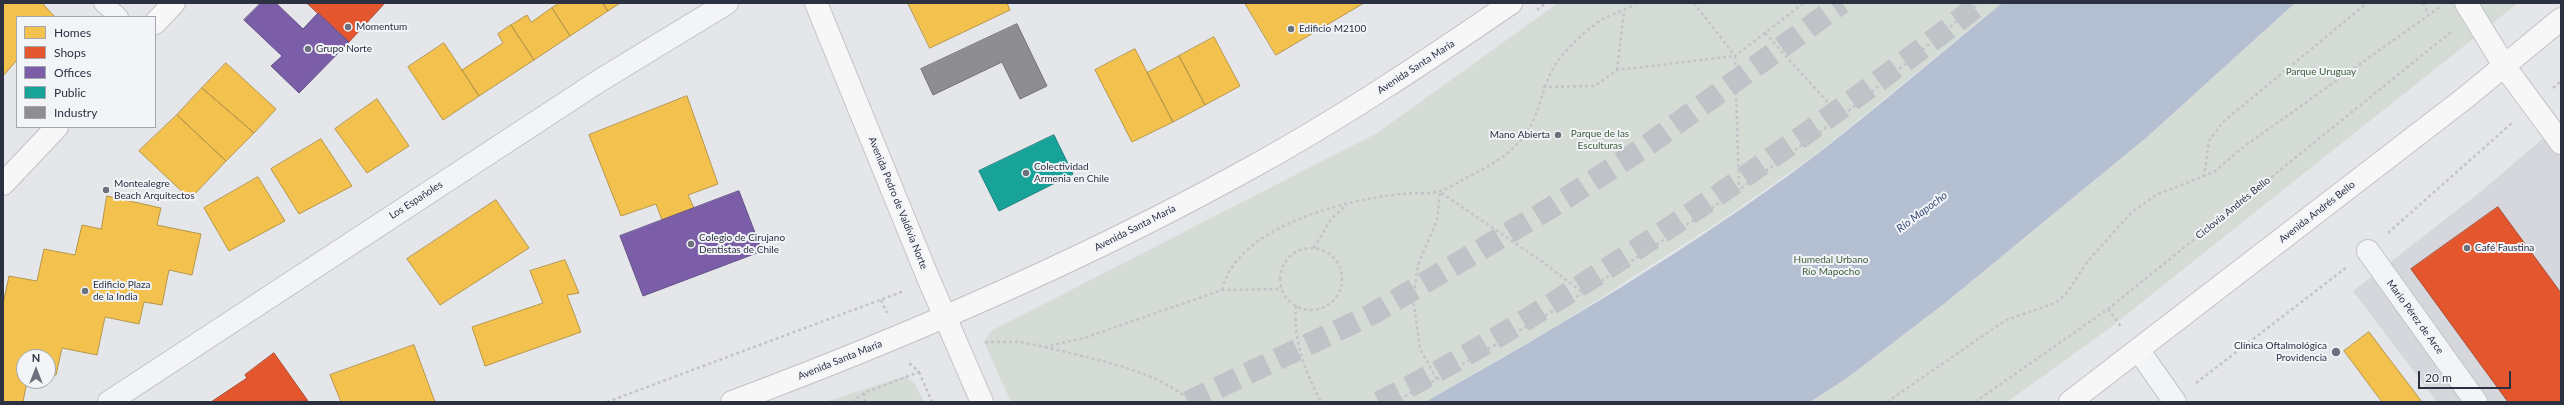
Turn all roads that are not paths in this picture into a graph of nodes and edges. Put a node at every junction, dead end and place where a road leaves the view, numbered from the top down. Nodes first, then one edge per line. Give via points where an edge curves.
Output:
1 (103, 3) edge
2 (174, 3) edge
3 (727, 3) edge
4 (816, 3) edge
5 (1511, 3) edge
6 (2468, 8) edge
7 (118, 16) edge
8 (2561, 19) edge
9 (156, 22) edge
10 (2505, 66) junction
11 (56, 128) edge
12 (2561, 143) edge
13 (3, 184) edge
14 (2368, 251) dead end
15 (945, 317) junction
16 (2139, 351) junction
17 (109, 402) edge
18 (732, 402) edge
19 (982, 402) edge
20 (2070, 402) edge
21 (2175, 402) edge
22 (2476, 402) edge

1 - 7 lane
2 - 9 main road
3 - 17 street, Los Españoles via 599,81
4 - 15 main road, Avenida Pedro de Valdivia Norte
5 - 15 main road, Avenida Santa María via 1431,58 1256,165 1135,229
6 - 10 main road
8 - 10 main road, Avenida Andrés Bello
10 - 12 main road
10 - 16 main road, Avenida Andrés Bello
11 - 13 main road
14 - 22 street, Mario Pérez de Arce
15 - 18 main road, Avenida Santa María
15 - 19 main road, Avenida Pedro de Valdivia Norte
16 - 20 main road, Avenida Andrés Bello
16 - 21 street

